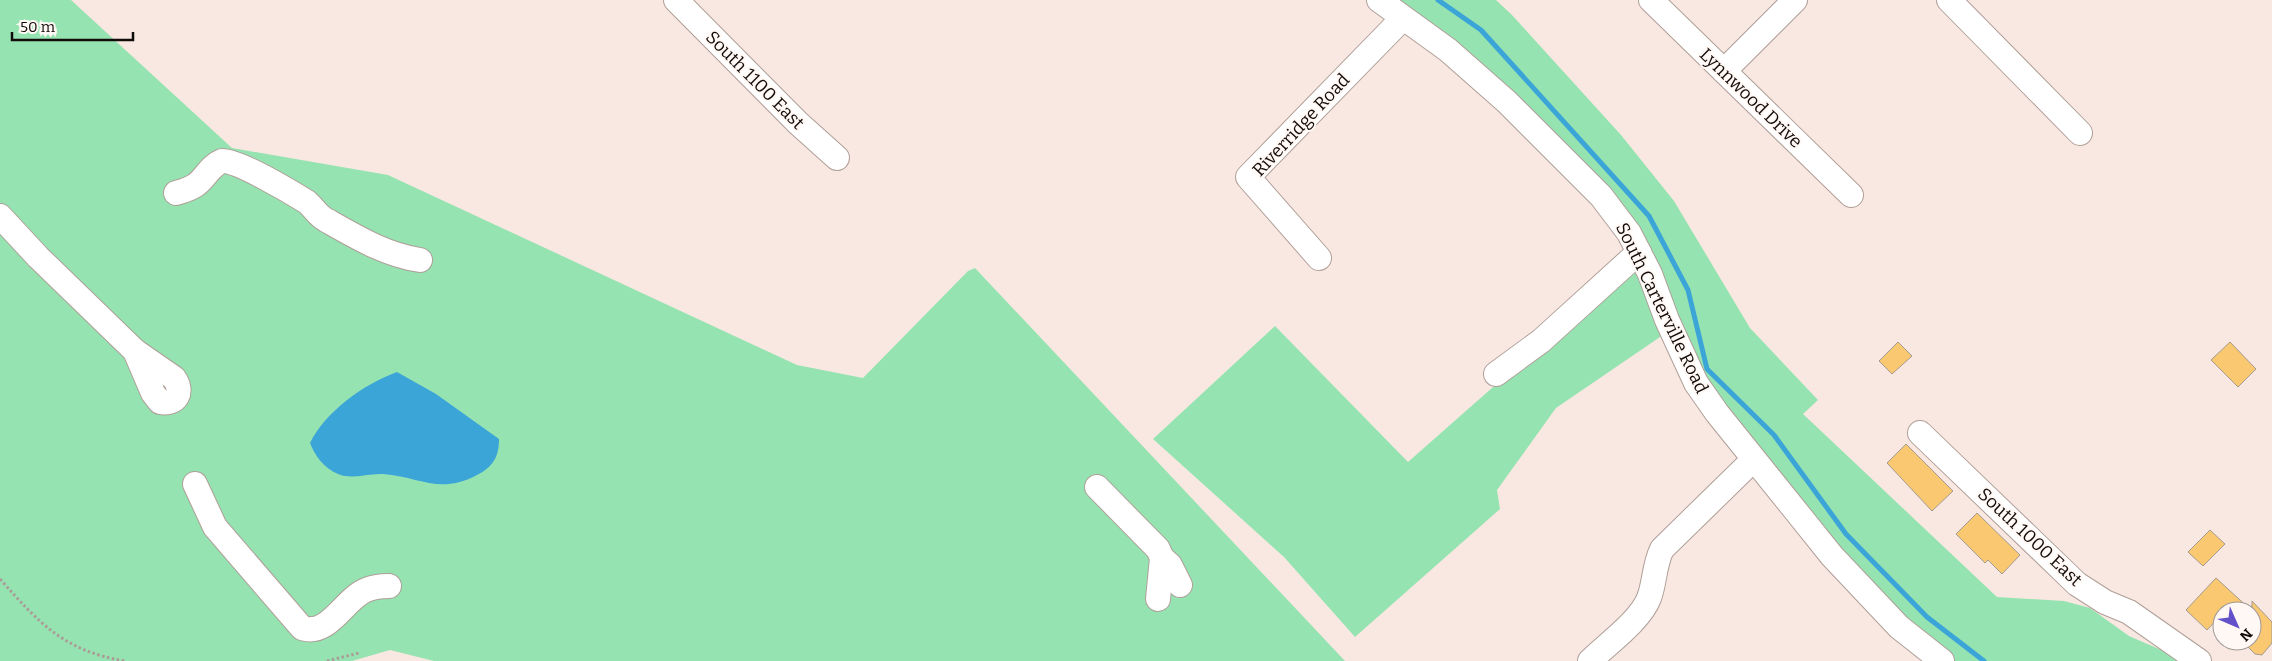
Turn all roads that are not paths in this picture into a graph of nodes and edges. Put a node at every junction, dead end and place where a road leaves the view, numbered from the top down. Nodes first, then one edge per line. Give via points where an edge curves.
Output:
1 (676, 0) edge
2 (1379, 0) edge
3 (1652, 0) edge
4 (1795, 0) edge
5 (1949, 0) edge
6 (1403, 18) junction
7 (1724, 71) junction
8 (2080, 133) dead end
9 (837, 158) dead end
10 (176, 193) dead end
11 (1851, 195) dead end
12 (0, 216) edge
13 (1639, 252) junction
14 (1319, 258) dead end
15 (420, 260) dead end
16 (135, 351) dead end
17 (1496, 374) dead end
18 (1920, 433) dead end
19 (1753, 460) junction
20 (195, 484) dead end
21 (1097, 487) dead end
22 (1162, 558) junction
23 (1180, 585) dead end
24 (389, 586) dead end
25 (1158, 599) dead end
26 (1590, 661) edge
27 (1942, 661) edge
28 (2200, 661) edge

1 - 9 street, South 1100 East
2 - 6 street, South Carterville Road
3 - 7 street, Lynnwood Drive
4 - 7 street
5 - 8 street
6 - 13 street, South Carterville Road via 1448,50 1518,113 1601,196 1620,219
6 - 14 street, Riverridge Road via 1248,177
7 - 11 street, Lynnwood Drive
10 - 15 street via 198,184 222,161 231,162 301,198 324,219 393,255
12 - 16 street
13 - 17 street via 1541,340
13 - 19 street, South Carterville Road via 1696,383
18 - 28 street, South 1000 East via 2077,584 2105,602 2129,612
19 - 26 street via 1662,549 1656,560 1648,601 1639,614
19 - 27 street, South Carterville Road via 1832,556 1899,627
20 - 24 street via 215,527 302,628 314,630 366,590
21 - 22 street via 1158,549
22 - 23 street via 1170,565
22 - 25 street

